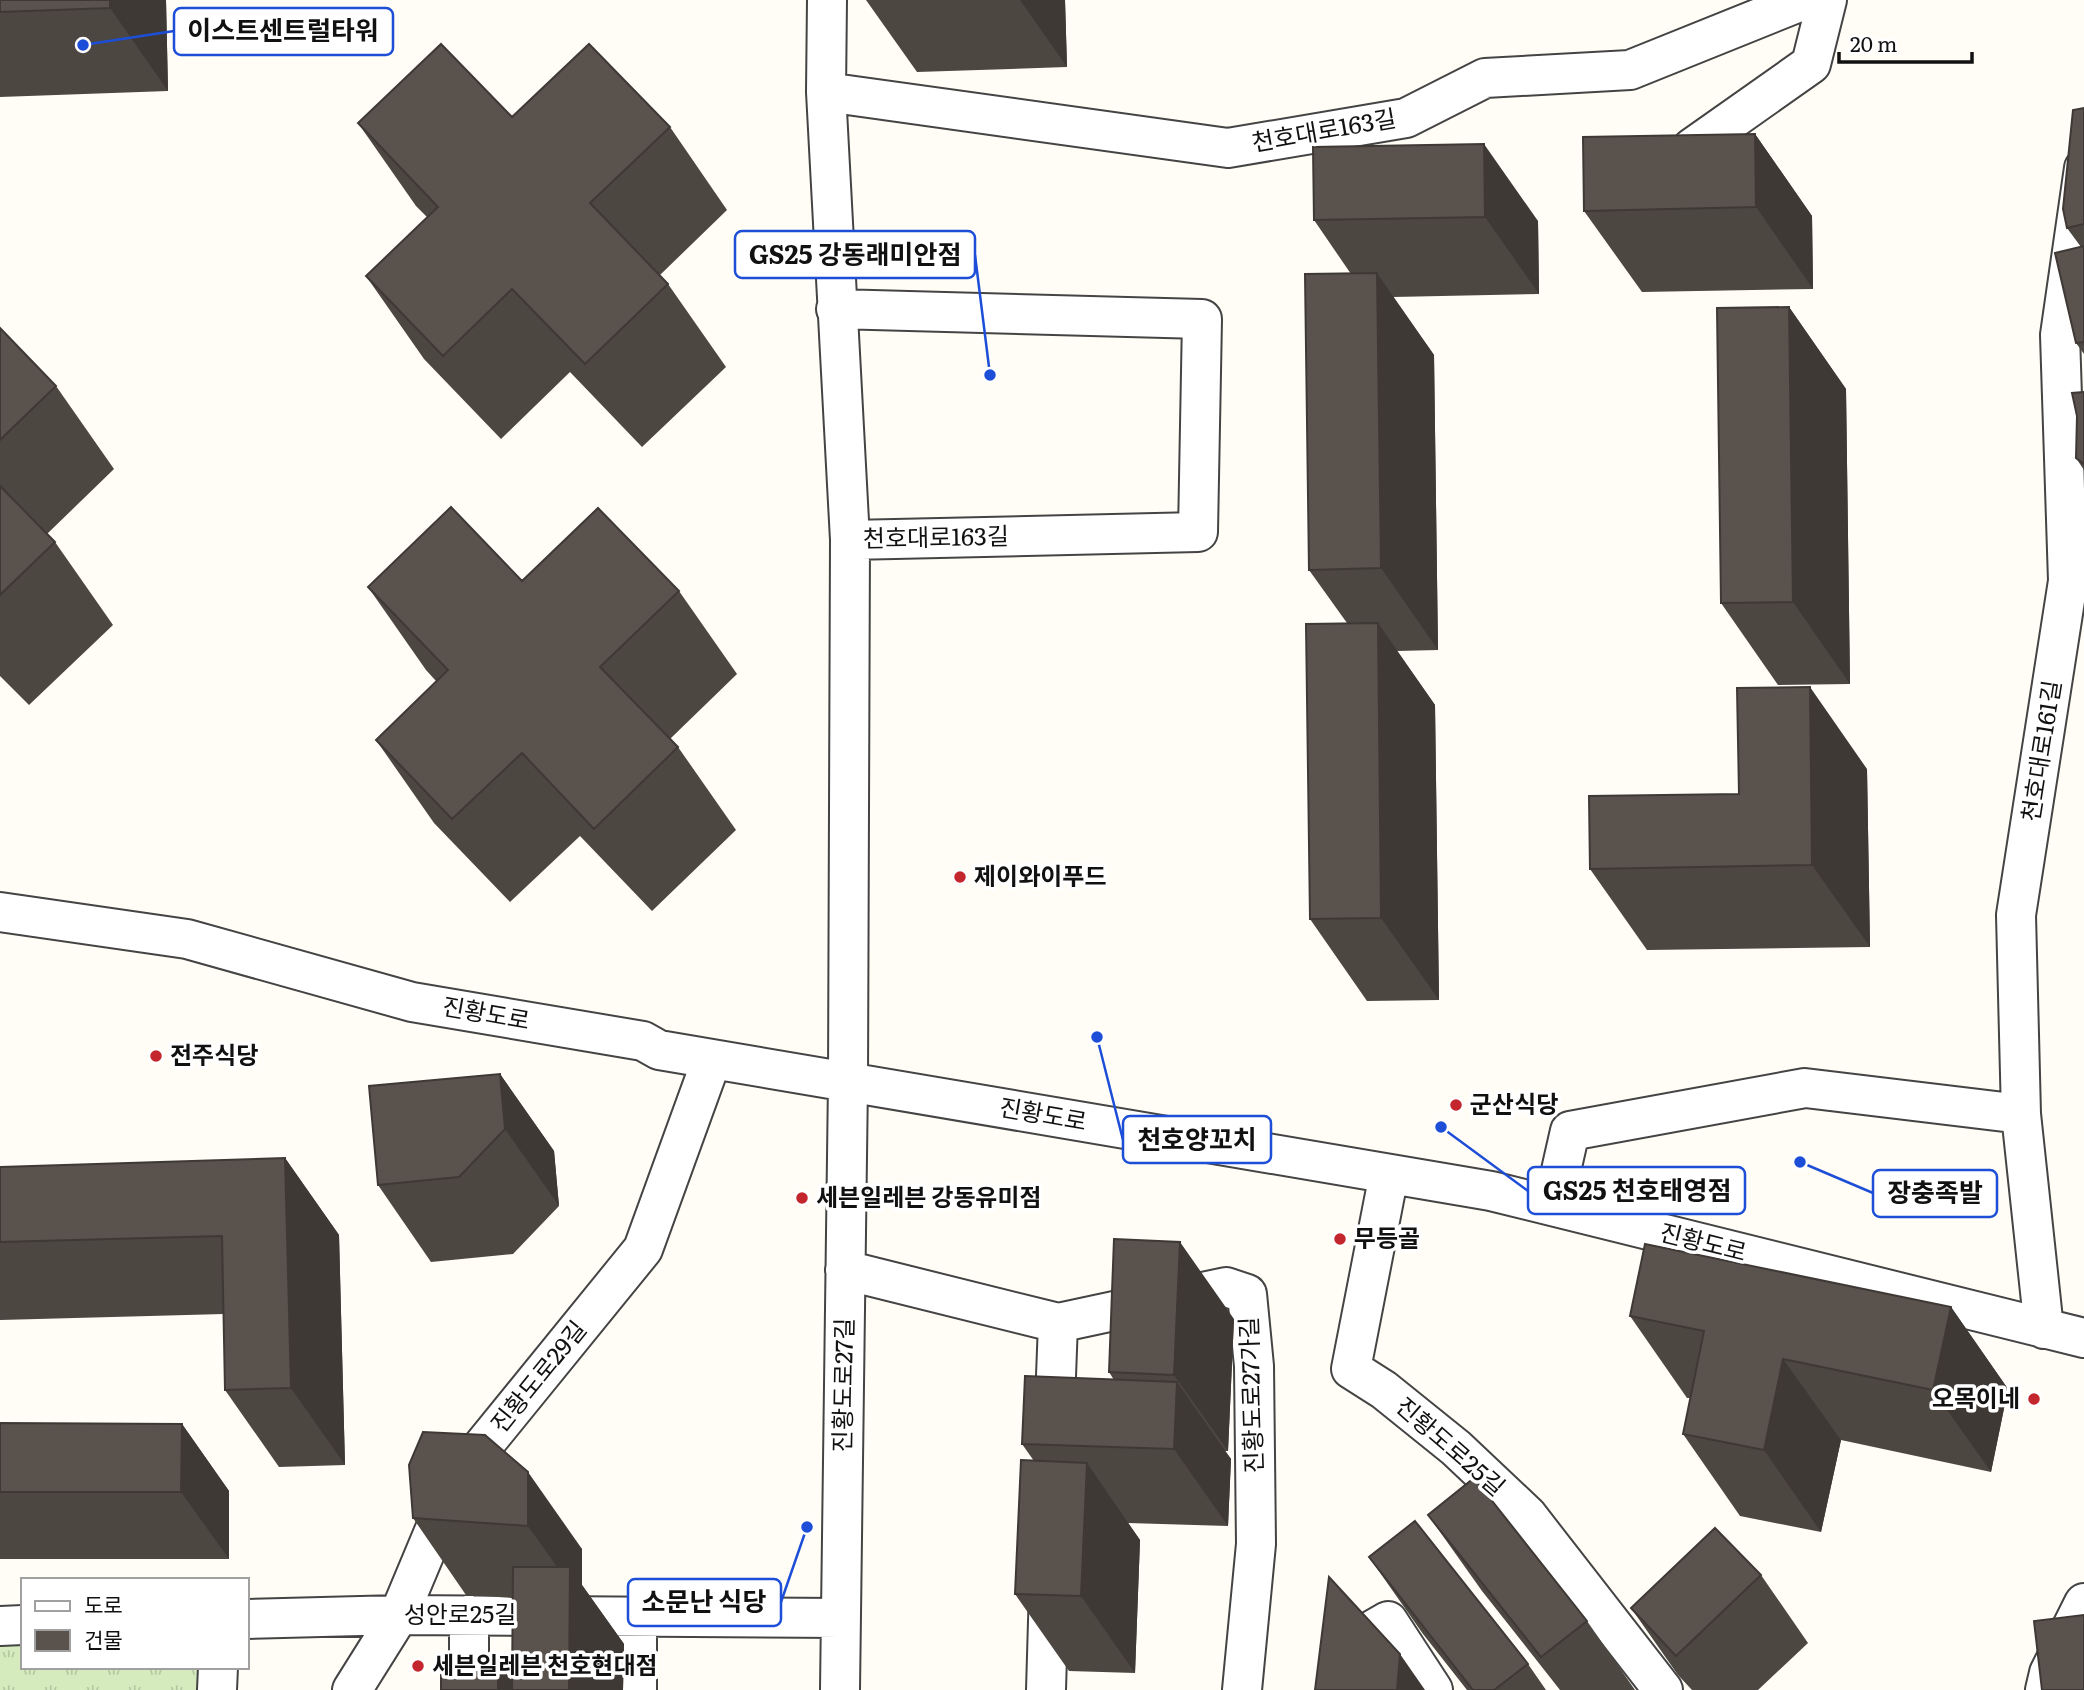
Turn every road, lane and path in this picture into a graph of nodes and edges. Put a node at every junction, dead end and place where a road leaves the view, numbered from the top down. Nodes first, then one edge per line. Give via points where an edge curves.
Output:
1 (827, 0) edge
2 (1804, 0) edge
3 (1827, 0) edge
4 (826, 92) junction
5 (1692, 148) edge
6 (2084, 172) edge
7 (836, 309) junction
8 (850, 540) junction
9 (2076, 579) edge
10 (0, 912) edge
11 (712, 1059) junction
12 (848, 1081) junction
13 (2021, 1114) junction
14 (1389, 1174) junction
15 (1553, 1206) junction
16 (845, 1270) junction
17 (1058, 1323) junction
18 (2044, 1329) junction
19 (2084, 1338) edge
20 (1054, 1459) edge
21 (1051, 1554) edge
22 (2084, 1603) edge
23 (399, 1615) junction
24 (469, 1615) junction
25 (637, 1616) junction
26 (841, 1618) junction
27 (248, 1619) edge
28 (21, 1625) edge
29 (0, 1626) edge
30 (218, 1669) edge
31 (218, 1690) edge
32 (352, 1690) edge
33 (469, 1690) edge
34 (637, 1690) edge
35 (840, 1690) edge
36 (1046, 1690) edge
37 (1242, 1690) edge
38 (1354, 1690) edge
39 (1433, 1690) edge
40 (1663, 1690) edge
41 (2045, 1690) edge

1 - 4 street, 천호대로163길
2 - 4 street, 천호대로163길 via 1630,70 1485,78 1406,118 1228,148
3 - 5 street via 1811,64
4 - 7 street, 천호대로163길
6 - 9 street, 천호대로161길 via 2060,335
7 - 8 street, 천호대로163길
7 - 8 street, 천호대로163길 via 1202,319 1198,532
8 - 12 street, 천호대로163길
9 - 13 street, 천호대로161길 via 2016,915
10 - 11 street, 진황도로 via 187,939 412,1002 643,1041 659,1050
11 - 12 street, 진황도로
11 - 23 street, 진황도로29길 via 643,1249 456,1479
12 - 14 street, 진황도로
12 - 16 street, 진황도로27길
13 - 15 street via 1805,1088 1570,1131
13 - 18 street, 천호대로161길
14 - 15 street, 진황도로
14 - 40 street, 진황도로25길 via 1351,1369 1455,1448 1527,1514
15 - 18 street, 진황도로
16 - 17 street, 진황도로27가길
16 - 26 street, 진황도로27길
17 - 20 street
17 - 37 street, 진황도로27가길 via 1226,1287 1247,1294 1254,1366 1256,1544
18 - 19 street, 진황도로
21 - 36 street
22 - 41 street
23 - 24 street, 성안로25길
23 - 27 street, 성안로25길
23 - 32 street, 진황도로29길
24 - 25 street, 성안로25길
24 - 33 street
25 - 26 street, 성안로25길
25 - 34 street
26 - 35 street, 진황도로27길
28 - 29 street
30 - 31 street
38 - 39 street via 1362,1636 1388,1622

